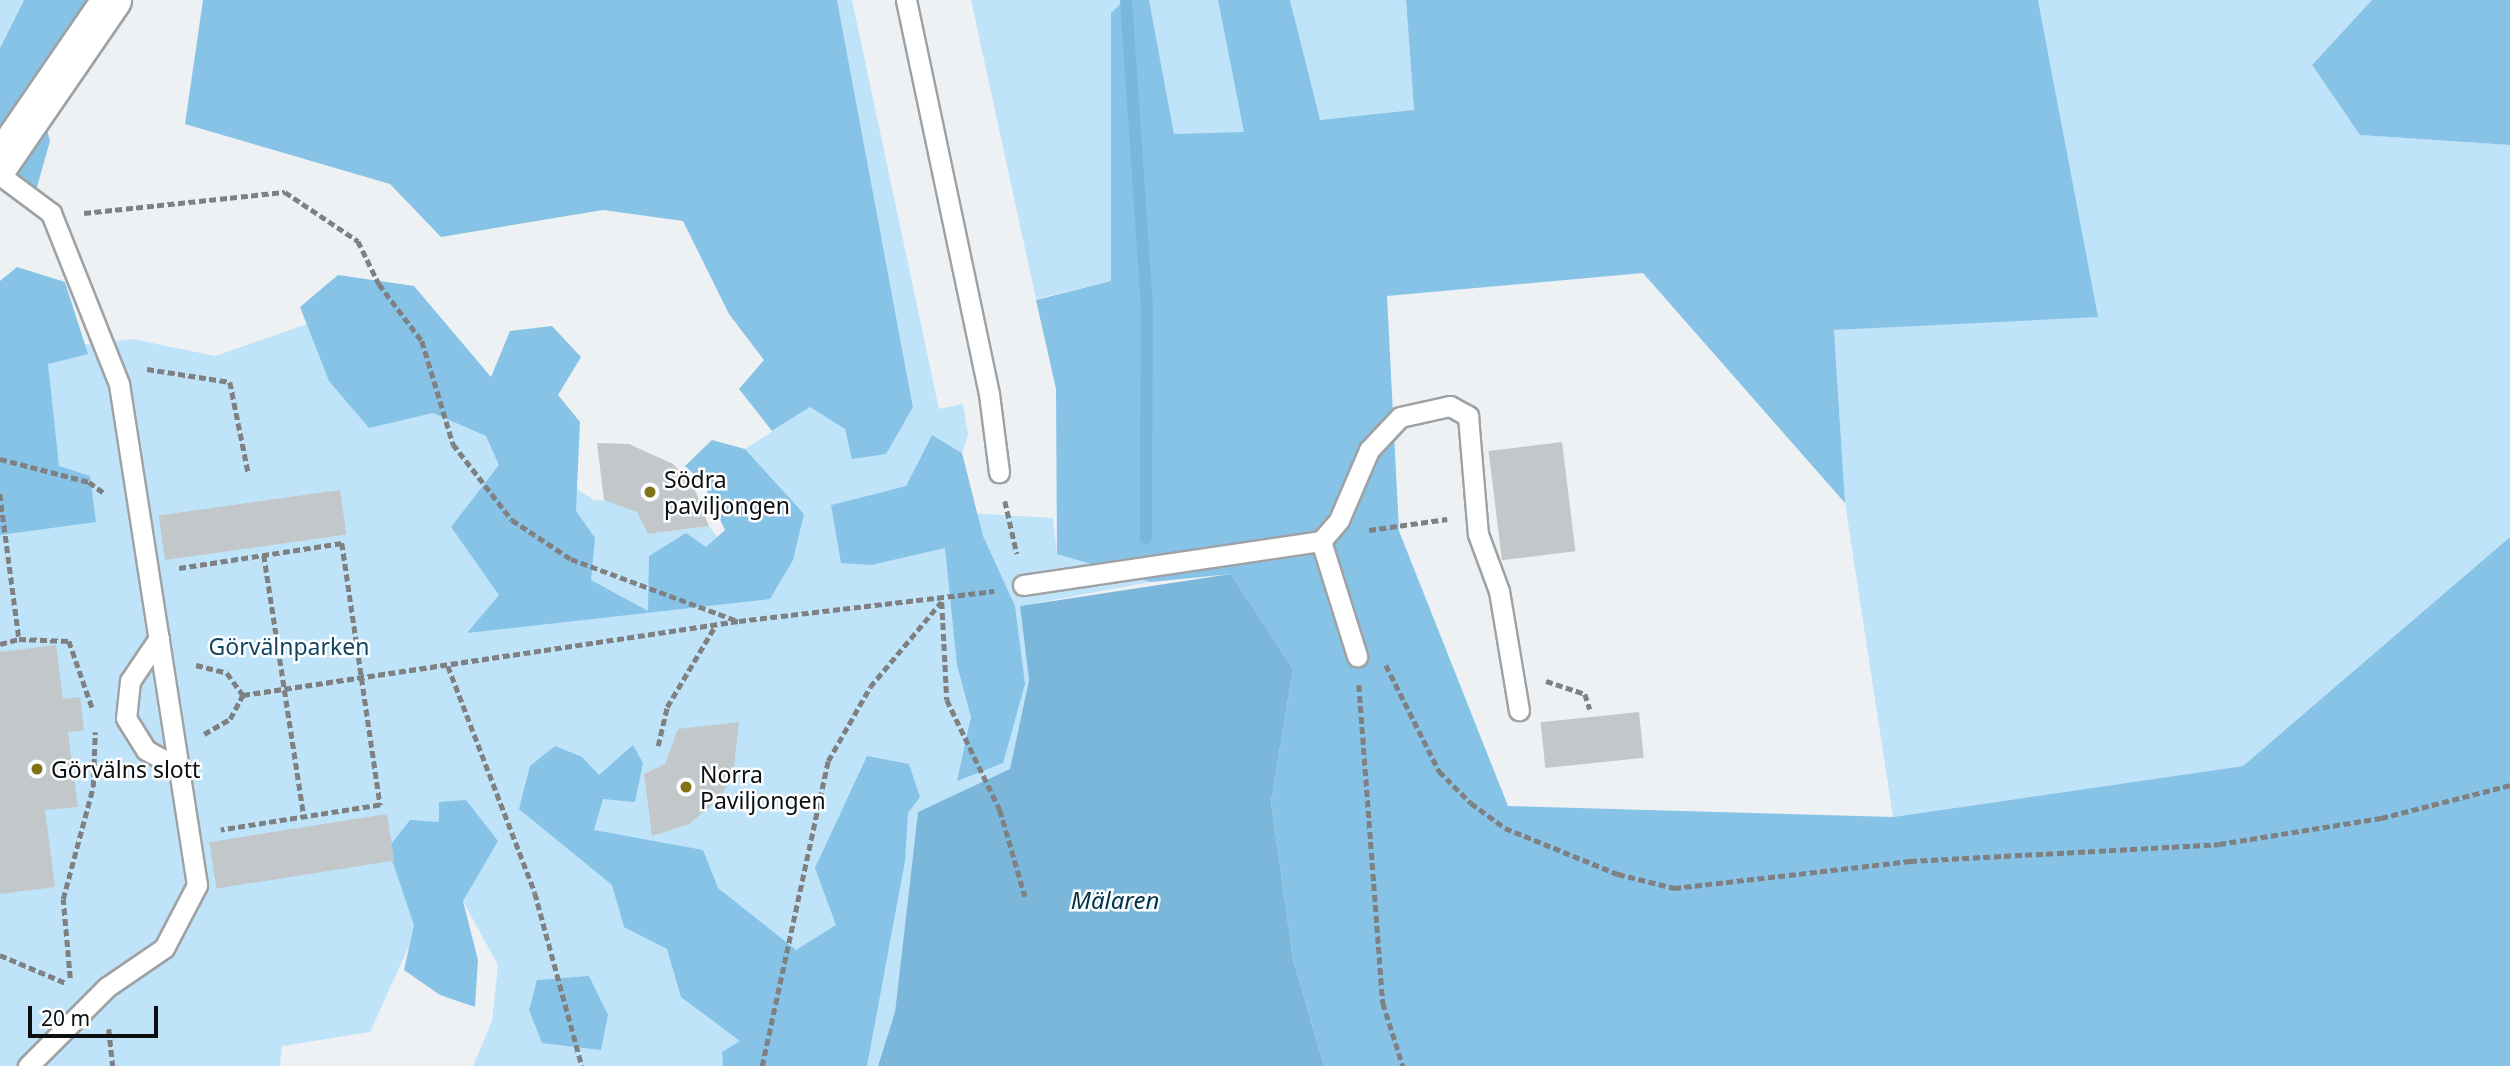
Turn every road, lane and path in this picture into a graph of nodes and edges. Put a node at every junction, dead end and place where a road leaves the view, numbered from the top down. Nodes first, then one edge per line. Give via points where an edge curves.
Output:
1 (112, 0) edge
2 (906, 0) edge
3 (0, 163) edge
4 (0, 175) edge
5 (51, 213) junction
6 (116, 377) junction
7 (0, 459) edge
8 (248, 471) dead end
9 (999, 472) joint
10 (0, 495) edge
11 (1476, 516) junction
12 (141, 521) junction
13 (1321, 541) junction
14 (264, 555) junction
15 (149, 573) junction
16 (1023, 585) junction
17 (942, 602) junction
18 (739, 621) junction
19 (715, 625) junction
20 (159, 638) junction
21 (19, 639) junction
22 (0, 643) edge
23 (1354, 648) junction
24 (447, 666) junction
25 (164, 668) junction
26 (362, 679) junction
27 (1515, 686) junction
28 (285, 689) junction
29 (243, 695) junction
30 (1590, 709) dead end
31 (1519, 710) dead end
32 (176, 741) junction
33 (658, 746) dead end
34 (182, 770) junction
35 (2510, 785) edge
36 (304, 817) junction
37 (215, 831) dead end
38 (1025, 896) dead end
39 (71, 985) dead end
40 (28, 1066) edge
41 (582, 1066) edge
42 (762, 1066) edge
43 (1403, 1066) edge

1 - 3 street
2 - 9 lane via 989,394
4 - 5 lane
5 - 6 lane
5 - 18 path via 123,213 285,191 358,241 379,284 422,341 453,444 512,520 570,559
6 - 8 path via 152,367 230,382
6 - 12 lane
7 - 12 path via 89,482
9 - 16 path
10 - 21 path
11 - 13 path
11 - 13 lane via 1468,416 1450,406 1422,408 1399,417 1369,450 1339,520
11 - 27 lane via 1499,591
12 - 15 lane
13 - 16 lane
13 - 23 lane
14 - 15 path
14 - 26 path via 342,543
14 - 28 path
15 - 20 lane
16 - 17 path
17 - 18 path
17 - 38 path via 947,700 1000,810
17 - 42 path via 870,687 828,761
18 - 19 path
19 - 24 path
19 - 33 path via 667,707
20 - 25 lane
20 - 34 lane via 130,681 126,718 146,750
21 - 22 path
21 - 39 path via 69,641 93,711 93,788 63,899
23 - 35 path via 1397,677 1439,771 1471,803 1505,828 1618,874 1674,888 1910,861 2219,844 2381,818
23 - 43 path via 1383,1003
24 - 26 path
24 - 41 path via 535,893
25 - 29 path via 209,667 238,682
25 - 32 lane
26 - 28 path
26 - 36 path via 380,805
27 - 30 path via 1555,680 1585,694
27 - 31 lane
28 - 29 path
28 - 36 path
29 - 32 path via 230,719
32 - 34 lane
34 - 40 lane via 197,885 189,909 164,947 107,988
36 - 37 path

